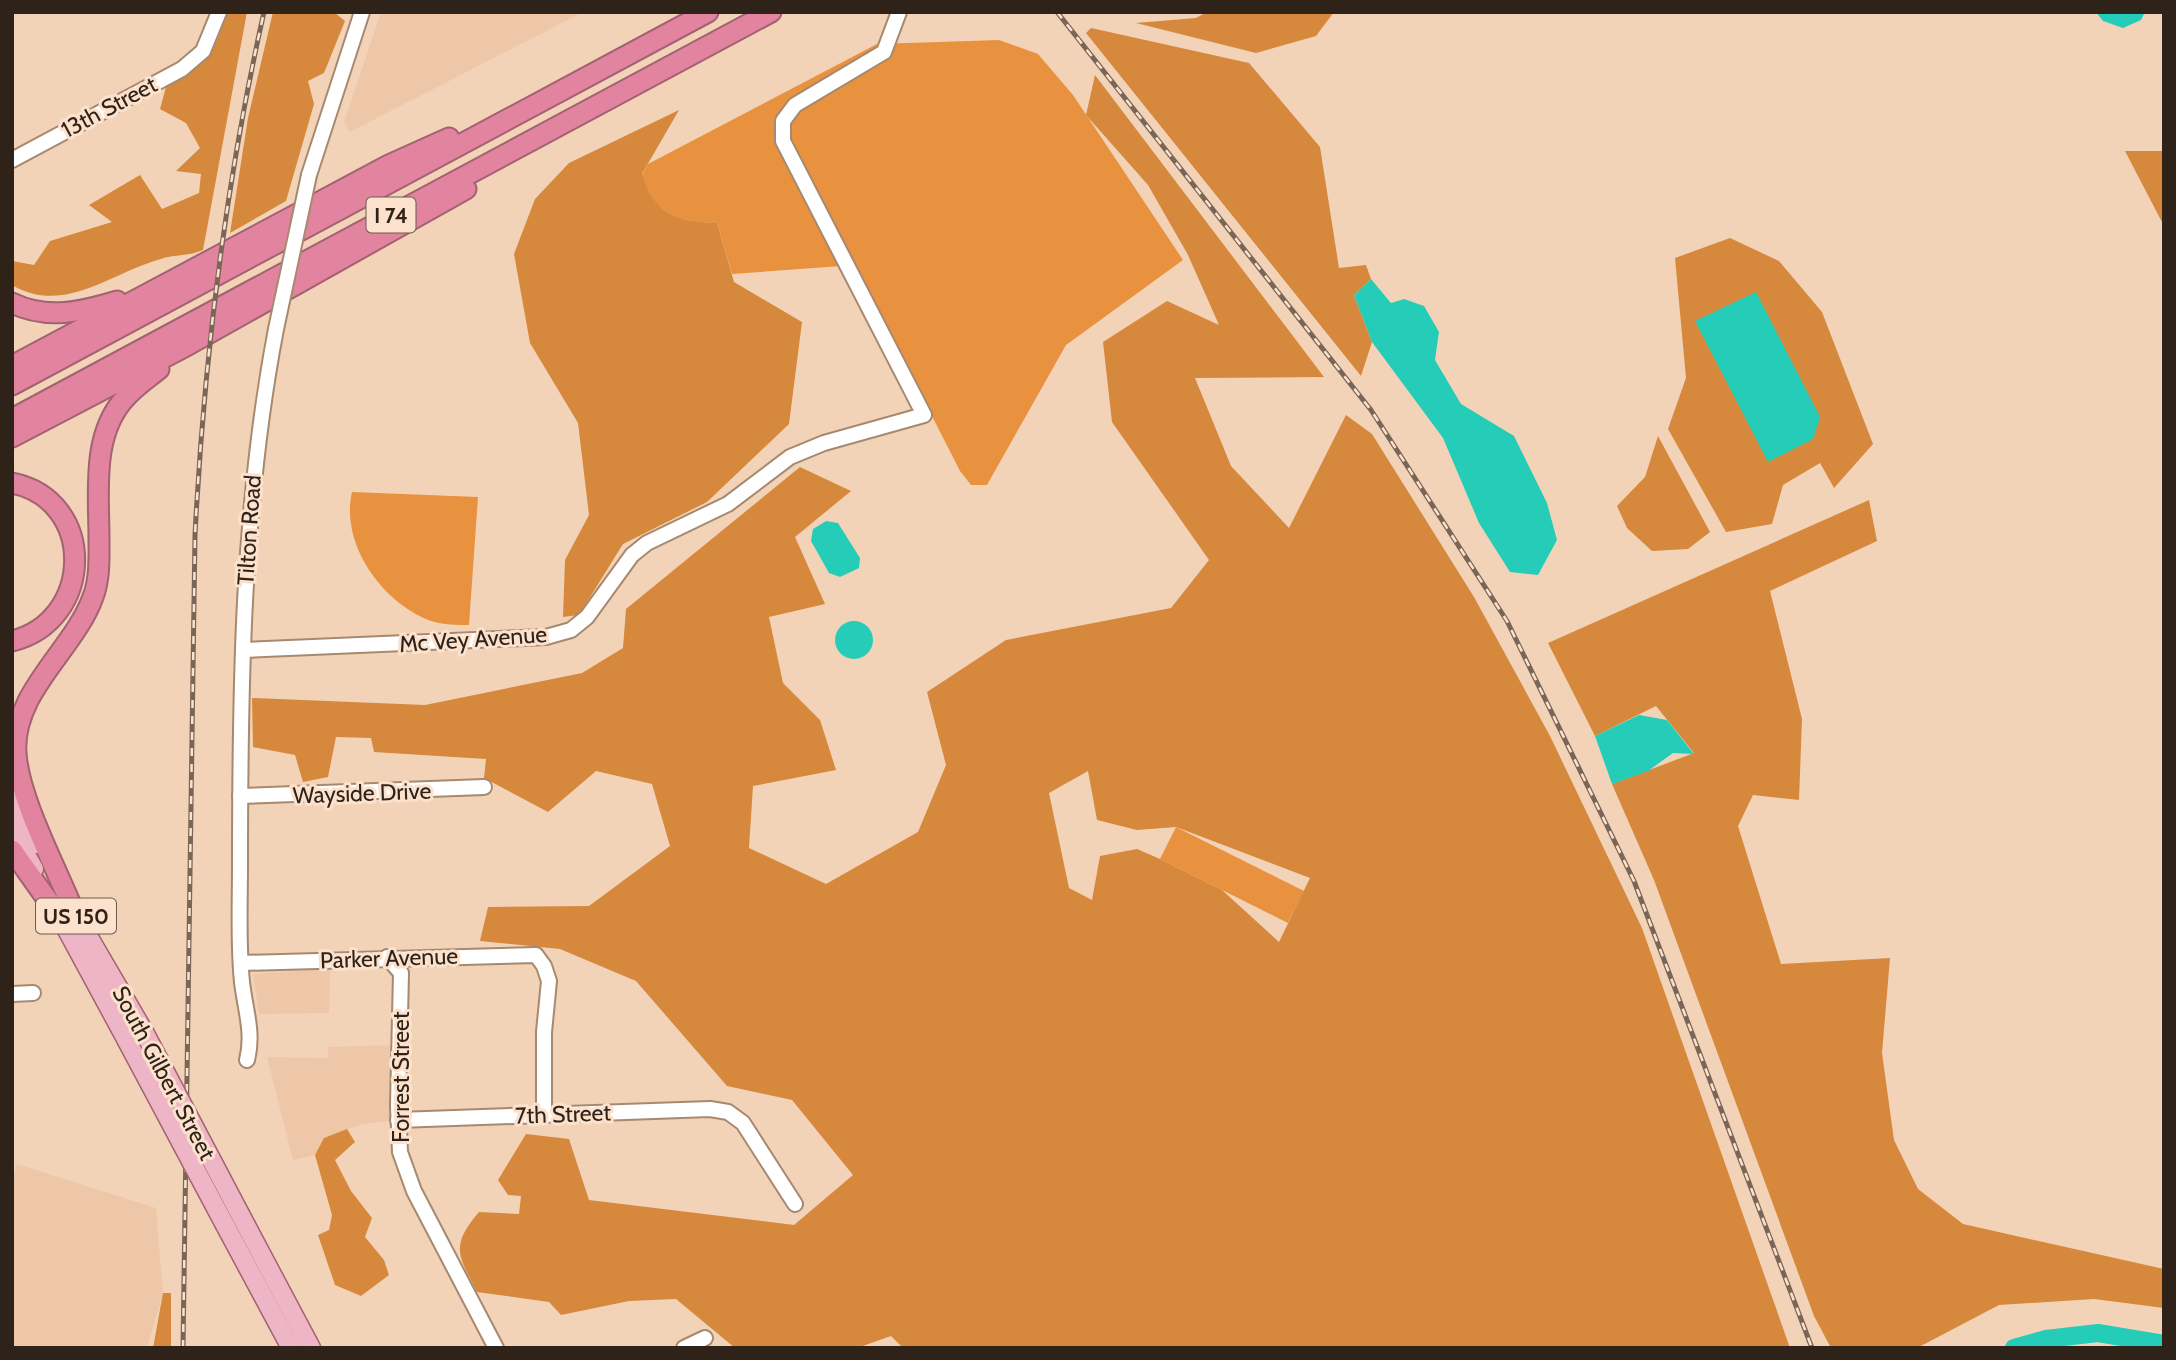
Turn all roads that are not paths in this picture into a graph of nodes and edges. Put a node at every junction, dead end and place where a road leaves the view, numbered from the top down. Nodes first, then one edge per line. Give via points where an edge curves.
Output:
1 (219, 12) edge
2 (362, 12) edge
3 (708, 12) edge
4 (771, 12) edge
5 (899, 12) edge
6 (711, 44) junction
7 (576, 84) junction
8 (12, 160) edge
9 (174, 281) junction
10 (12, 303) edge
11 (188, 345) junction
12 (12, 366) edge
13 (12, 385) edge
14 (12, 419) edge
15 (12, 437) edge
16 (12, 483) edge
17 (12, 641) edge
18 (243, 650) junction
19 (484, 787) dead end
20 (240, 796) junction
21 (12, 800) edge
22 (12, 829) edge
23 (12, 850) edge
24 (67, 916) junction
25 (387, 957) junction
26 (242, 963) junction
27 (33, 993) dead end
28 (12, 994) edge
29 (247, 1060) dead end
30 (544, 1114) junction
31 (398, 1120) junction
32 (796, 1204) dead end
33 (233, 1221) junction
34 (705, 1338) dead end
35 (291, 1348) edge
36 (311, 1348) edge
37 (496, 1348) edge
38 (684, 1348) edge

1 - 8 street, 13th Street via 211,39 182,69
2 - 18 street, Tilton Road, bridge via 309,175 275,329 253,472
3 - 7 highway, I 74
4 - 6 highway, I 74
5 - 18 street, Mc Vey Avenue via 884,51 795,105 783,121 783,141 925,415 790,457 728,503 647,543 571,630 546,637
6 - 11 highway via 391,233
6 - 14 highway, I 74
7 - 9 highway via 389,165
7 - 13 highway, I 74
9 - 10 highway via 90,309 52,314
9 - 12 highway
11 - 15 highway
11 - 24 highway via 126,397 111,417 102,444 99,572 94,596 30,700 18,730 20,780
16 - 17 highway via 40,493 57,508 70,531 76,556 73,583 61,608 42,627
18 - 20 street, Tilton Road
19 - 20 street, Wayside Drive
20 - 26 street, Tilton Road
21 - 24 main road, South Gilbert Street / US 150
22 - 24 main road, South Gilbert Street / US 150
23 - 24 highway
24 - 33 main road, South Gilbert Street / US 150, bridge via 126,1039
24 - 33 main road, South Gilbert Street / US 150, bridge via 143,1030
25 - 26 street, Parker Avenue
25 - 30 street, Parker Avenue via 536,955 549,981
25 - 31 street, Forrest Street via 401,973
26 - 29 street, Tilton Road via 252,1042
27 - 28 street
30 - 31 street, 7th Street
30 - 32 street, 7th Street via 728,1112 743,1123
31 - 37 street, Forrest Street via 400,1152 414,1191
33 - 35 main road, South Gilbert Street / US 150
33 - 36 main road, South Gilbert Street / US 150
34 - 38 street

